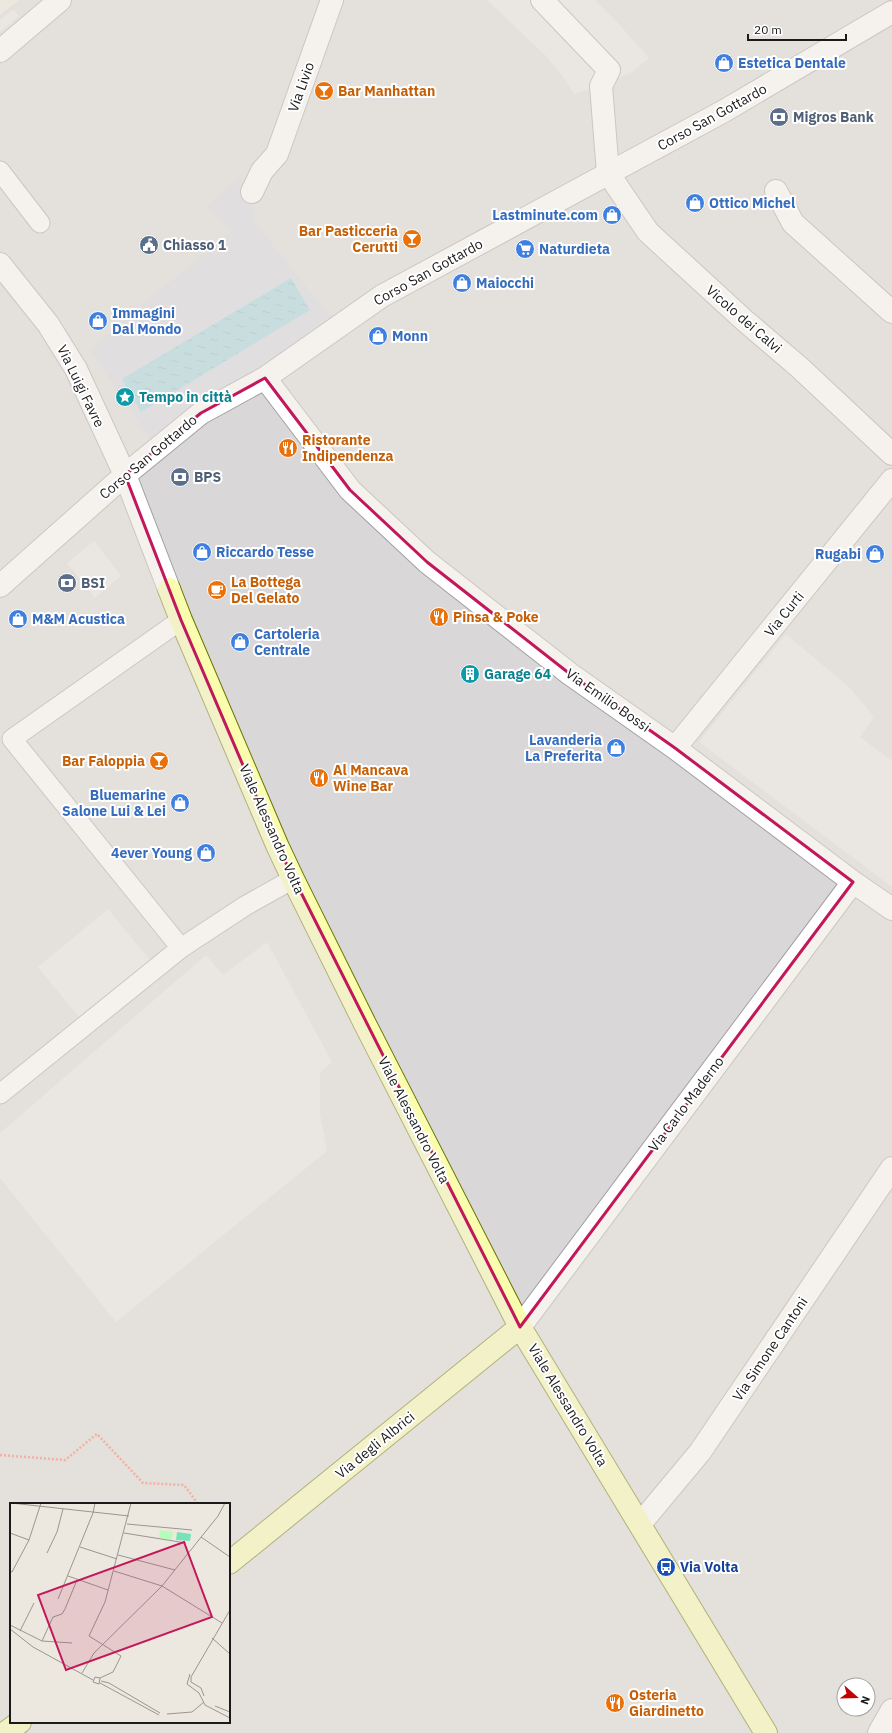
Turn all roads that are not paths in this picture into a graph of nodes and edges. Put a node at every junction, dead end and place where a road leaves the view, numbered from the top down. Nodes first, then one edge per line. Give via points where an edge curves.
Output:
1 (60, 0) edge
2 (332, 0) edge
3 (542, 0) edge
4 (892, 12) edge
5 (0, 51) edge
6 (0, 171) edge
7 (608, 174) junction
8 (776, 191) dead end
9 (252, 192) dead end
10 (40, 223) dead end
11 (0, 264) edge
12 (892, 312) edge
13 (265, 378) junction
14 (892, 454) edge
15 (125, 475) junction
16 (892, 480) edge
17 (0, 586) edge
18 (181, 620) junction
19 (675, 748) junction
20 (293, 878) junction
21 (853, 882) junction
22 (892, 909) edge
23 (182, 948) junction
24 (0, 1094) edge
25 (892, 1168) edge
26 (520, 1327) junction
27 (640, 1524) junction
28 (230, 1562) edge
29 (892, 1710) edge
30 (19, 1723) edge
31 (5, 1733) edge
32 (766, 1733) edge
33 (879, 1733) edge

1 - 5 street
2 - 9 street, Via Livio via 277,154 262,171
3 - 7 street via 609,70 601,86
4 - 7 street, Corso San Gottardo via 724,111
6 - 10 lane
7 - 13 street, Corso San Gottardo via 382,296
7 - 14 street, Vicolo dei Calvi via 648,232
8 - 12 street via 793,223
11 - 15 street, Via Luigi Favre via 48,324 76,369
13 - 15 street, Corso San Gottardo via 201,414
13 - 19 street, Via Emilio Bossi via 350,490 427,562 570,674
15 - 17 street, Corso San Gottardo
15 - 18 street, Viale Alessandro Volta
16 - 19 street, Via Curti
18 - 20 street, Viale Alessandro Volta
18 - 23 lane via 12,739
19 - 21 street, Via Emilio Bossi
20 - 23 lane
20 - 26 street, Viale Alessandro Volta
21 - 22 street, Via Emilio Bossi
21 - 26 street, Via Carlo Maderno
23 - 24 lane
25 - 27 street, Via Simone Cantoni via 700,1452
26 - 27 street, Viale Alessandro Volta
26 - 28 street, Via degli Albrici
27 - 32 street, Viale Alessandro Volta
29 - 33 street
30 - 31 street

